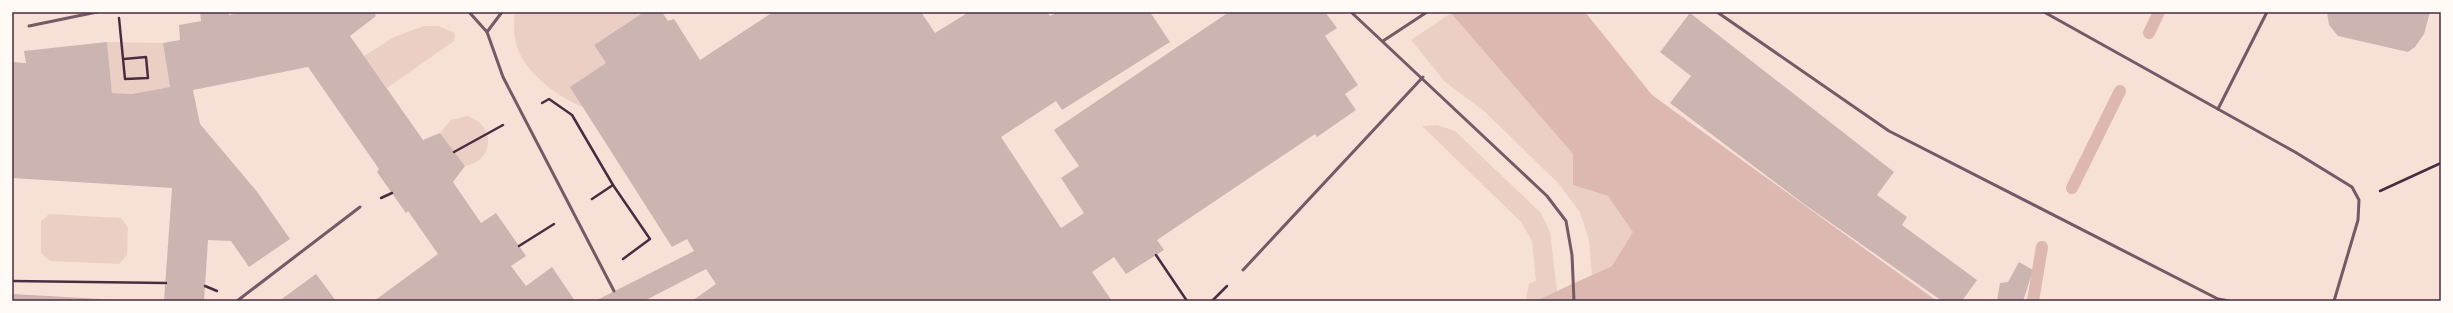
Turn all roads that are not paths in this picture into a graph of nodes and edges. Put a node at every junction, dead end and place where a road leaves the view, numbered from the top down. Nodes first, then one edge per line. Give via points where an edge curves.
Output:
1 (97, 12) edge
2 (469, 12) edge
3 (502, 12) edge
4 (1351, 12) edge
5 (1427, 12) edge
6 (1717, 12) edge
7 (2044, 12) edge
8 (2267, 12) edge
9 (29, 26) dead end
10 (487, 32) junction
11 (1383, 41) junction
12 (1423, 77) junction
13 (2218, 109) junction
14 (360, 207) dead end
15 (1243, 270) dead end
16 (614, 291) dead end
17 (237, 301) edge
18 (1574, 301) edge
19 (2229, 301) edge
20 (2334, 301) edge

1 - 9 lane
2 - 10 lane
3 - 10 lane
4 - 11 lane
5 - 11 lane
6 - 19 lane via 1889,131 2218,299
7 - 13 lane
8 - 13 lane
10 - 16 lane via 503,77
11 - 12 lane
12 - 15 lane
12 - 18 lane via 1547,196 1566,222 1572,255
13 - 20 lane via 2352,187 2359,200 2358,220
14 - 17 lane

